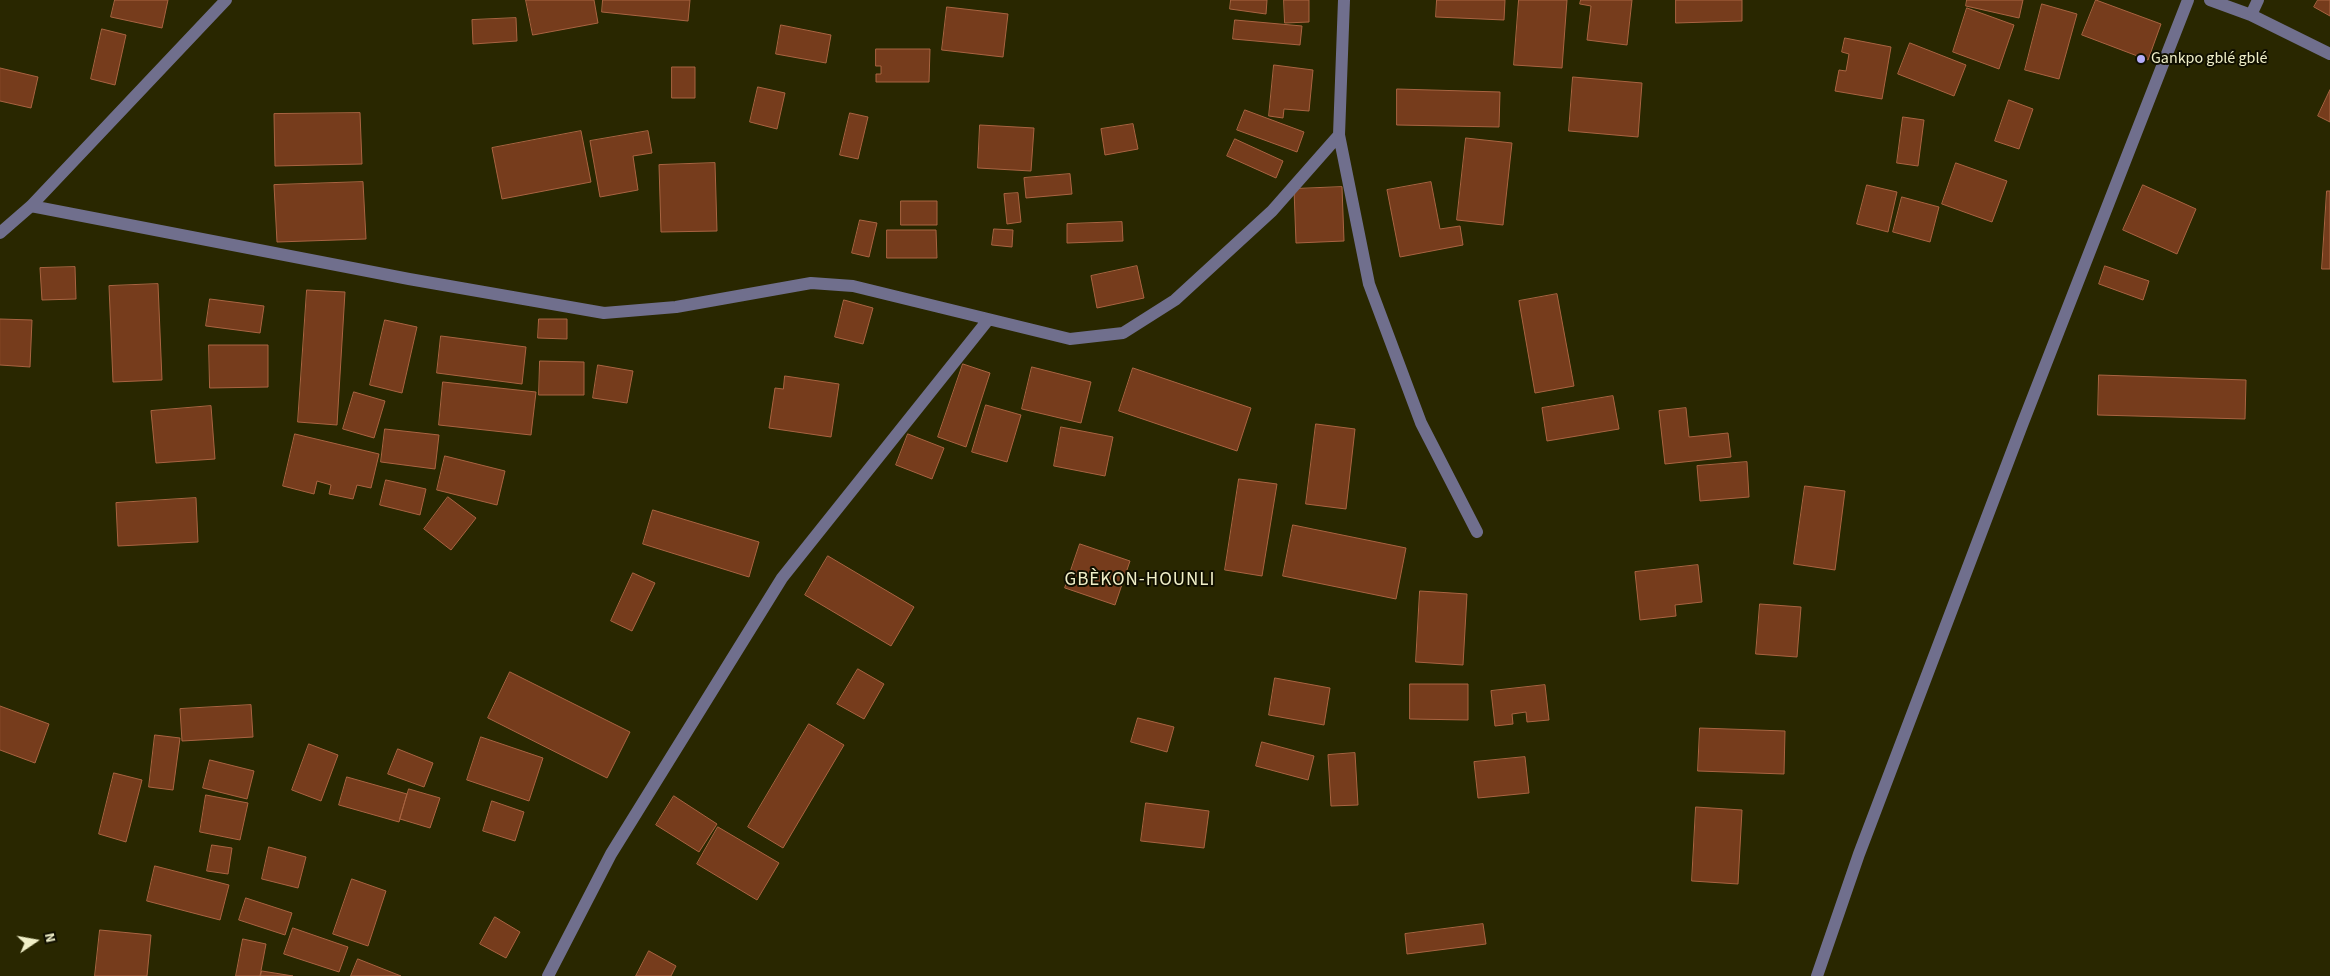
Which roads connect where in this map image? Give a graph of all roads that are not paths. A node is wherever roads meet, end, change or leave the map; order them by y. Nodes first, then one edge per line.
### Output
1 (226, 0) edge
2 (1344, 0) edge
3 (2188, 0) edge
4 (2210, 0) edge
5 (2258, 0) edge
6 (2251, 14) junction
7 (2330, 54) edge
8 (1339, 135) junction
9 (31, 206) junction
10 (0, 233) edge
11 (988, 320) junction
12 (1478, 532) dead end
13 (548, 976) edge
14 (1817, 976) edge

1 - 9 street
2 - 8 street
3 - 14 street
4 - 6 street
5 - 6 street
6 - 7 street
8 - 11 street
8 - 12 street
9 - 10 street
9 - 11 street
11 - 13 street

